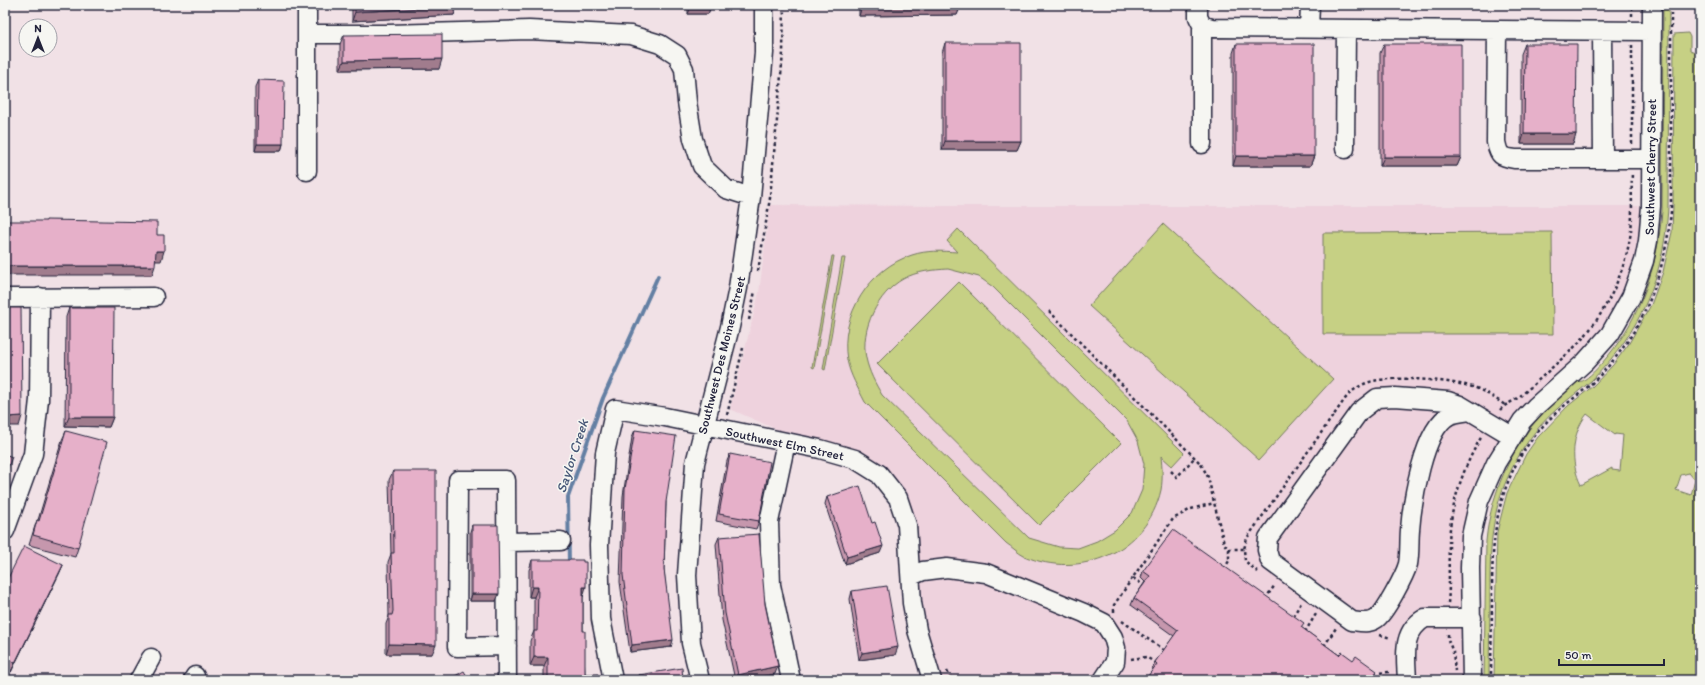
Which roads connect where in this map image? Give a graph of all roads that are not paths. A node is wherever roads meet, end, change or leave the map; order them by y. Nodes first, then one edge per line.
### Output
1 (307, 5) edge
2 (764, 5) edge
3 (1198, 5) edge
4 (1310, 5) edge
5 (1652, 5) edge
6 (1202, 25) junction
7 (1309, 29) junction
8 (1346, 29) junction
9 (1497, 30) junction
10 (1602, 31) junction
11 (1652, 31) junction
12 (307, 34) junction
13 (1202, 144) dead end
14 (1345, 149) dead end
15 (1603, 159) junction
16 (1652, 159) junction
17 (307, 171) dead end
18 (751, 197) junction
19 (40, 297) junction
20 (154, 297) dead end
21 (5, 298) edge
22 (1470, 411) junction
23 (704, 425) junction
24 (1512, 436) junction
25 (786, 442) junction
26 (5, 531) edge
27 (561, 541) dead end
28 (506, 542) junction
29 (911, 576) junction
30 (1472, 618) junction
31 (507, 646) junction
32 (151, 658) dead end
33 (139, 680) edge
34 (507, 680) edge
35 (613, 680) edge
36 (700, 680) edge
37 (790, 680) edge
38 (932, 680) edge
39 (1103, 680) edge
40 (1407, 680) edge
41 (1472, 680) edge

1 - 12 street
2 - 18 street, Southwest Des Moines Street
3 - 6 street
4 - 7 street
5 - 11 street, Southwest Cherry Street
6 - 7 street
6 - 13 street
7 - 8 street
8 - 9 street
8 - 14 street
9 - 10 street
9 - 15 street
10 - 11 street
10 - 15 street
11 - 16 street, Southwest Cherry Street
12 - 17 street
12 - 18 street
15 - 16 street
16 - 24 street, Southwest Cherry Street
18 - 23 street, Southwest Des Moines Street
19 - 20 street
19 - 21 street
19 - 26 street
22 - 22 street
22 - 24 street
23 - 25 street, Southwest Elm Street
23 - 35 street, Southwest Elm Street
23 - 36 street, Southwest Des Moines Street
24 - 30 street, Southwest Cherry Street
25 - 29 street, Southwest Elm Street
25 - 37 street
27 - 28 street
28 - 31 street
28 - 31 street
29 - 38 street, Southwest Elm Street
29 - 39 street
30 - 40 street
30 - 41 street, Southwest Cherry Street
31 - 34 street
32 - 33 street

